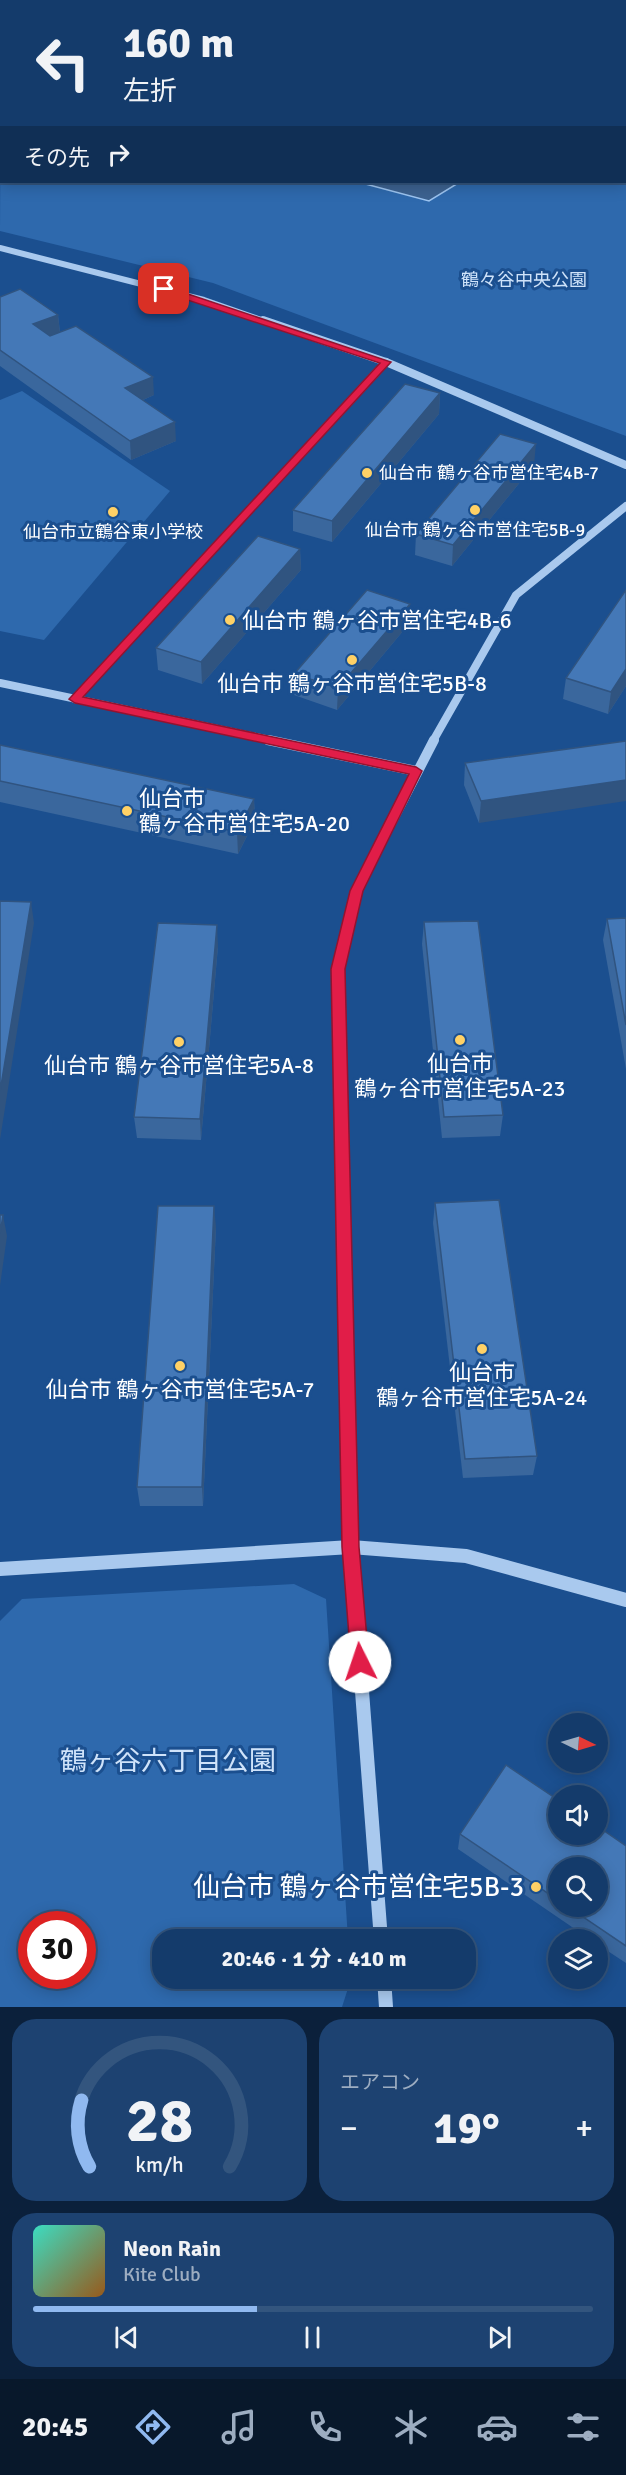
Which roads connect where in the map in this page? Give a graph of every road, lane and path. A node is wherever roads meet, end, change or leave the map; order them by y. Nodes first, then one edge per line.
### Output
1 (0, 248) edge
2 (386, 362) junction
3 (626, 465) edge
4 (626, 506) edge
5 (0, 683) edge
6 (75, 699) junction
7 (416, 771) junction
8 (351, 1547) junction
9 (0, 1569) edge
10 (626, 1600) edge
11 (380, 1929) edge
12 (385, 1989) edge
13 (386, 2007) edge

1 - 2 street
2 - 3 street
2 - 6 street
4 - 7 street
5 - 6 street
6 - 7 street
7 - 8 street
8 - 9 street
8 - 10 street
8 - 11 street
12 - 13 street

